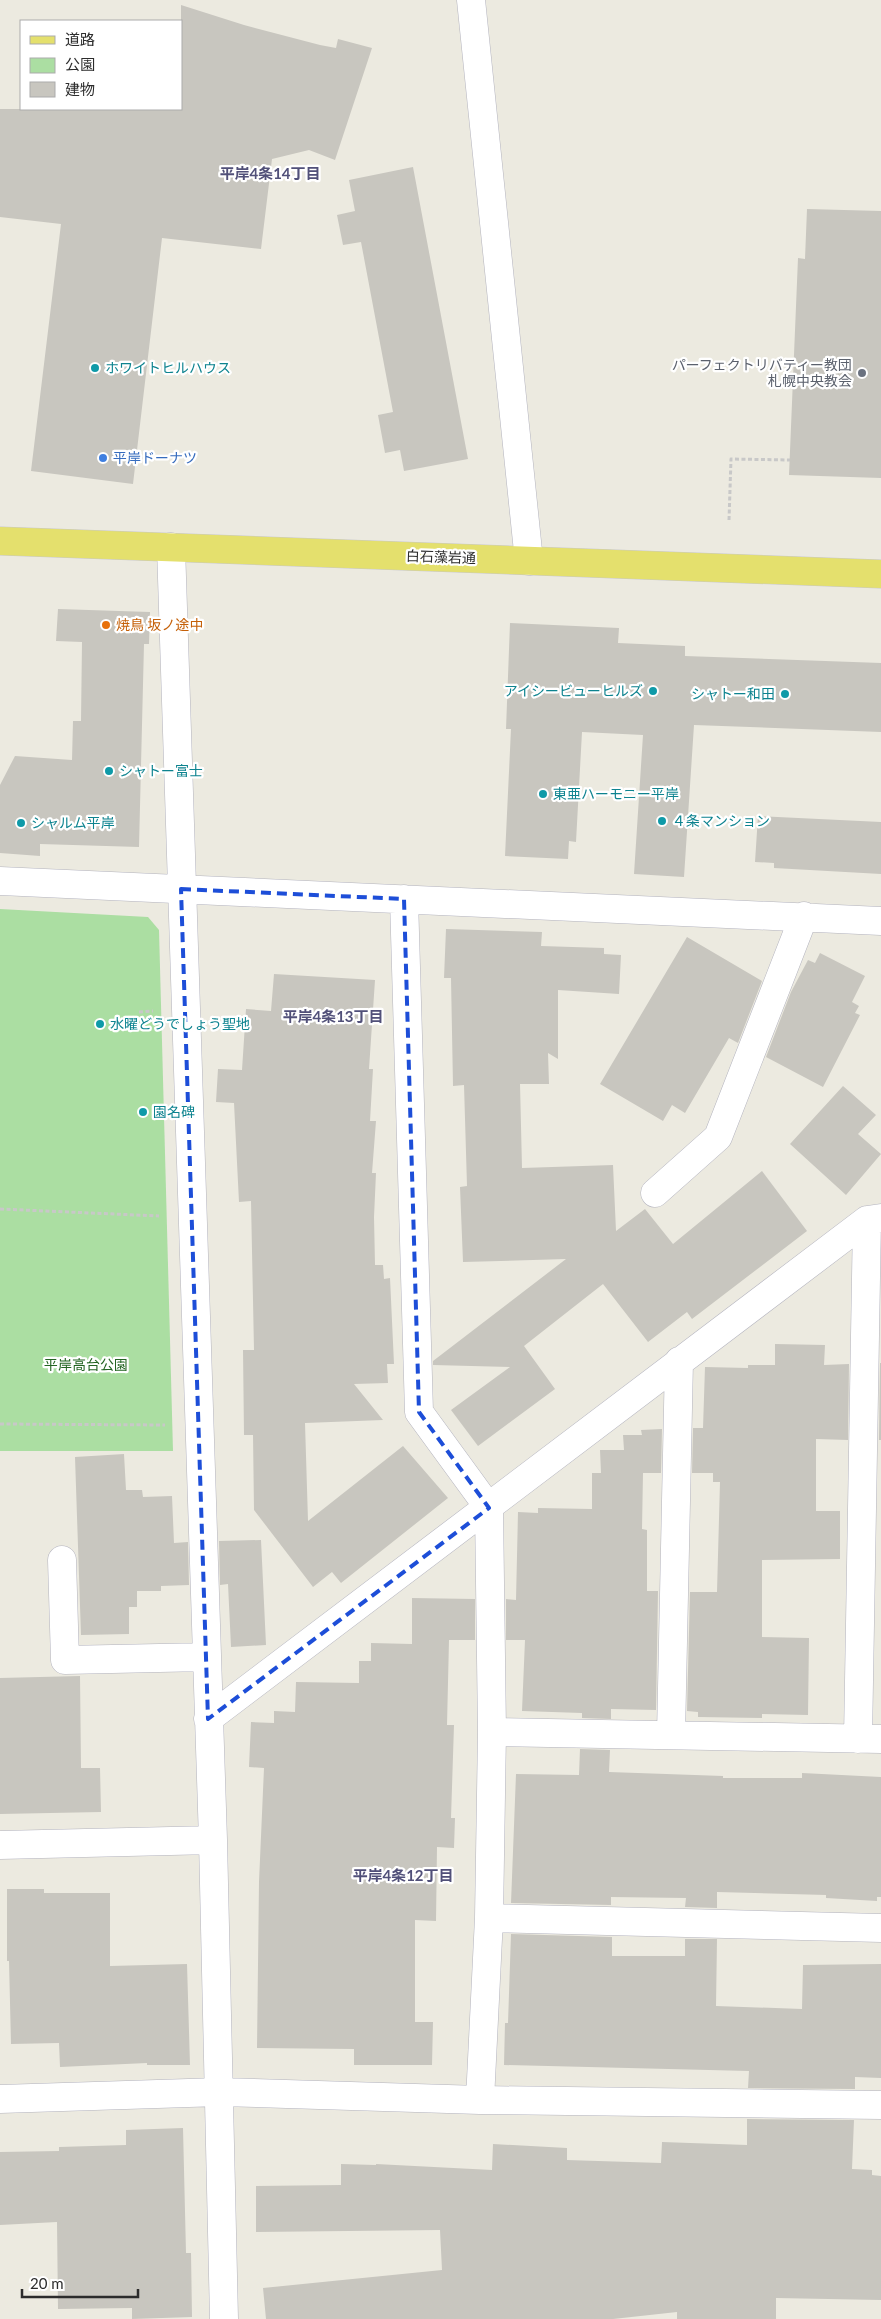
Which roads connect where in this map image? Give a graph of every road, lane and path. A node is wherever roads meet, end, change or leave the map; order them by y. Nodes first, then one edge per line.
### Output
1 (470, 0) edge
2 (790, 460) dead end
3 (729, 520) dead end
4 (0, 541) edge
5 (171, 547) junction
6 (529, 561) junction
7 (881, 574) edge
8 (0, 881) edge
9 (181, 889) junction
10 (404, 899) junction
11 (804, 916) junction
12 (881, 920) edge
13 (655, 1193) dead end
14 (0, 1209) edge
15 (162, 1216) dead end
16 (874, 1219) edge
17 (679, 1361) junction
18 (0, 1424) edge
19 (166, 1425) dead end
20 (489, 1508) junction
21 (62, 1560) dead end
22 (206, 1657) junction
23 (208, 1719) junction
24 (492, 1732) junction
25 (671, 1735) junction
26 (870, 1739) edge
27 (213, 1840) junction
28 (0, 1845) edge
29 (489, 1918) junction
30 (881, 1928) edge
31 (220, 2092) junction
32 (0, 2099) edge
33 (480, 2100) junction
34 (881, 2104) edge
35 (224, 2319) edge

1 - 6 street
2 - 3 path
4 - 5 main road, 白石藻岩通
5 - 6 main road, 白石藻岩通
5 - 9 street
6 - 7 main road, 白石藻岩通
8 - 9 street
9 - 10 street
9 - 22 street
10 - 11 street
10 - 20 street
11 - 12 street
11 - 13 street
14 - 15 path
16 - 17 street
16 - 26 street
17 - 20 street
17 - 25 street
18 - 19 path
20 - 23 street
20 - 24 street
21 - 22 street
22 - 23 street
23 - 27 street
24 - 25 street
24 - 29 street
25 - 26 street
27 - 28 street
27 - 31 street
29 - 30 street
29 - 33 street
31 - 32 street
31 - 33 street
31 - 35 street
33 - 34 street

